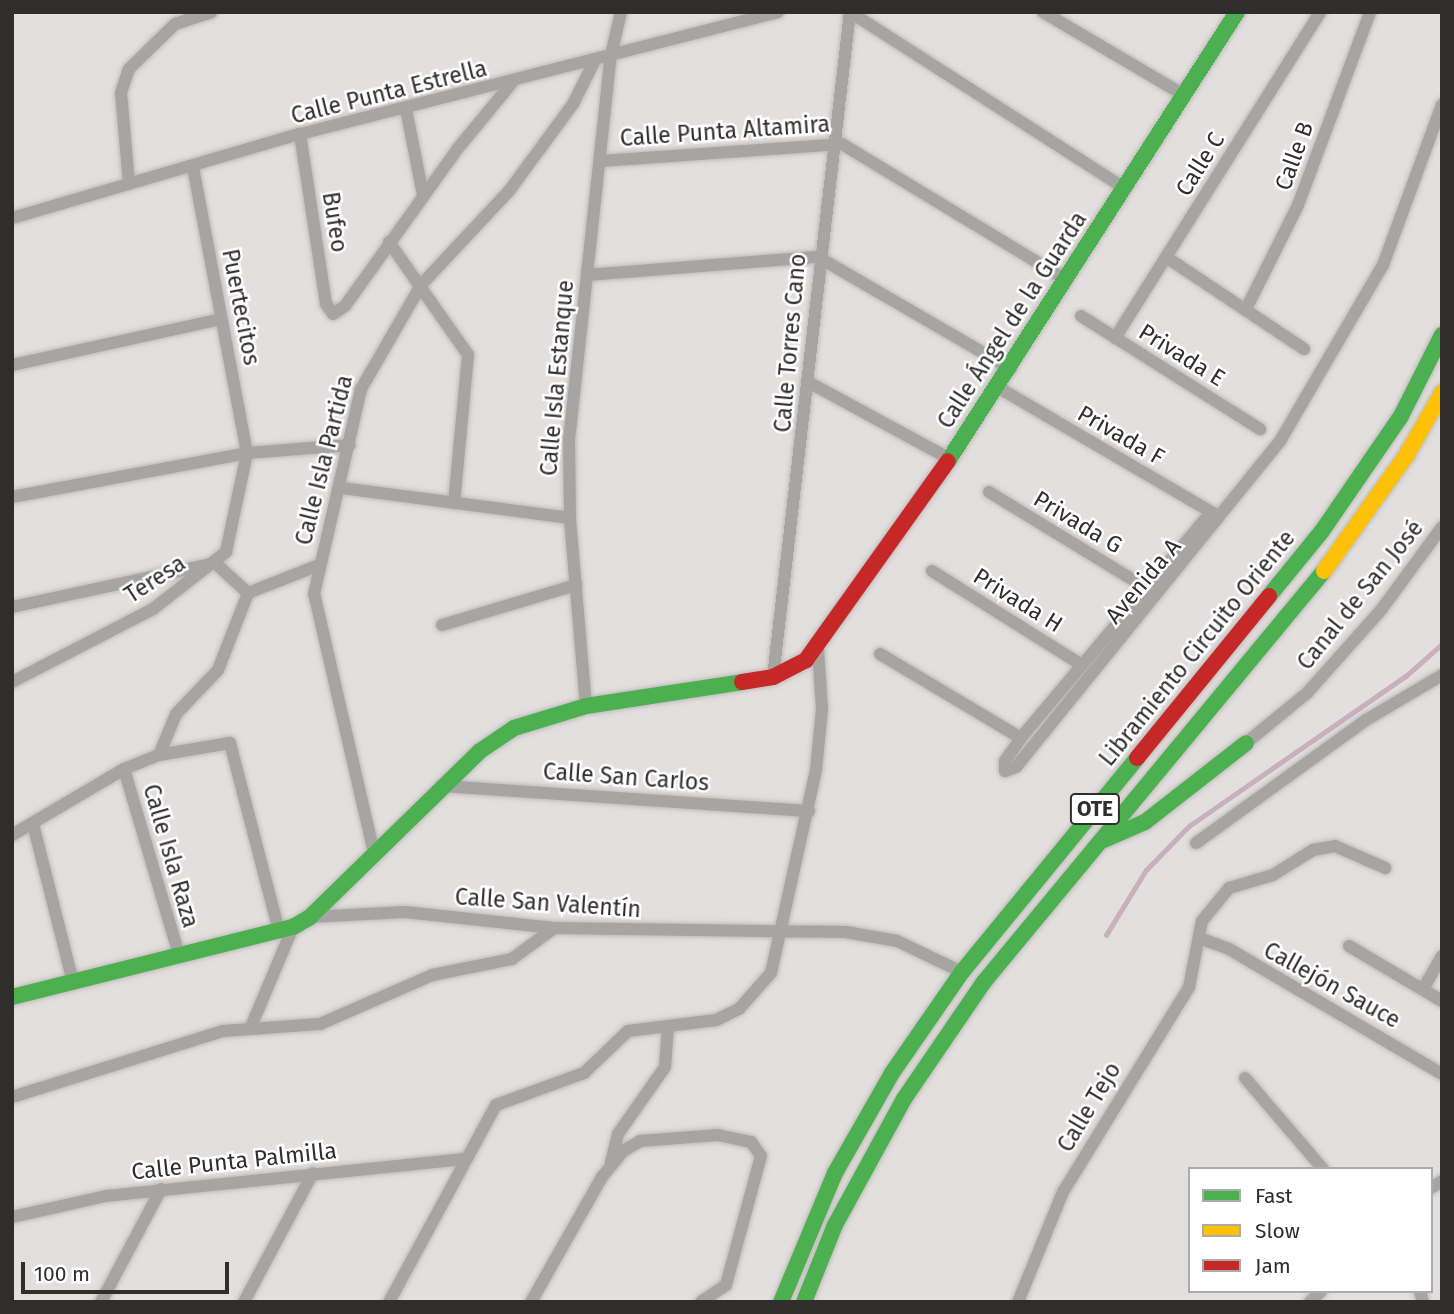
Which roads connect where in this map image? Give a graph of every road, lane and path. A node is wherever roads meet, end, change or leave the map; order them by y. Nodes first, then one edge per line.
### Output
1 (211, 12) edge
2 (621, 12) edge
3 (778, 12) edge
4 (850, 12) edge
5 (1043, 12) edge
6 (1237, 12) edge
7 (1320, 12) edge
8 (1366, 14) edge
9 (611, 55) junction
10 (594, 62) junction
11 (511, 84) junction
12 (1184, 96) junction
13 (1442, 105) edge
14 (406, 109) junction
15 (300, 134) junction
16 (832, 143) junction
17 (600, 161) junction
18 (193, 168) junction
19 (129, 184) junction
20 (1123, 187) junction
21 (423, 195) junction
22 (12, 218) edge
23 (389, 242) junction
24 (818, 257) junction
25 (1166, 257) junction
26 (587, 275) junction
27 (1067, 280) junction
28 (421, 285) junction
29 (1246, 309) junction
30 (1081, 316) dead end
31 (221, 319) junction
32 (1442, 335) edge
33 (1115, 338) junction
34 (1304, 349) dead end
35 (12, 365) edge
36 (1011, 369) junction
37 (810, 383) junction
38 (999, 388) junction
39 (1442, 393) edge
40 (1260, 429) dead end
41 (350, 445) junction
42 (247, 453) junction
43 (950, 459) junction
44 (342, 488) junction
45 (989, 492) dead end
46 (12, 497) edge
47 (454, 502) junction
48 (1217, 515) junction
49 (570, 518) junction
50 (1442, 527) edge
51 (215, 564) junction
52 (319, 565) junction
53 (932, 571) dead end
54 (576, 584) junction
55 (1146, 588) junction
56 (248, 593) junction
57 (12, 607) edge
58 (442, 625) dead end
59 (818, 648) junction
60 (880, 654) dead end
61 (1082, 664) junction
62 (1442, 675) edge
63 (773, 677) junction
64 (12, 682) edge
65 (586, 706) junction
66 (1021, 738) junction
67 (1246, 743) joint
68 (159, 755) junction
69 (124, 769) junction
70 (440, 786) junction
71 (808, 811) junction
72 (33, 824) junction
73 (12, 835) edge
74 (1103, 840) junction
75 (1196, 843) dead end
76 (374, 853) junction
77 (1385, 868) dead end
78 (310, 917) junction
79 (554, 928) junction
80 (286, 929) junction
81 (783, 935) junction
82 (1199, 938) junction
83 (1349, 946) dead end
84 (179, 955) junction
85 (1442, 956) edge
86 (962, 971) junction
87 (72, 982) junction
88 (1423, 989) junction
89 (12, 997) edge
90 (1442, 1001) edge
91 (668, 1026) junction
92 (250, 1029) junction
93 (1442, 1074) edge
94 (1245, 1078) dead end
95 (12, 1097) edge
96 (463, 1160) junction
97 (611, 1163) junction
98 (1321, 1167) edge
99 (313, 1173) junction
100 (161, 1189) junction
101 (12, 1217) edge
102 (101, 1302) edge
103 (244, 1302) edge
104 (389, 1302) edge
105 (531, 1302) edge
106 (701, 1302) edge
107 (780, 1302) edge
108 (804, 1302) edge
109 (1018, 1302) edge

1 - 19 street
2 - 9 street, Calle Isla Estanque
3 - 9 street, Calle Punta Estrella
4 - 16 street, Calle Torres Cano
4 - 20 street
5 - 12 street
6 - 12 main road, Calle Ángel de la Guarda
7 - 25 street, Calle C
8 - 29 street, Calle B
9 - 10 street, Calle Punta Estrella
9 - 17 street, Calle Isla Estanque
10 - 11 street, Calle Punta Estrella
10 - 28 street, Calle Isla Partida
11 - 14 street, Calle Punta Estrella
11 - 21 street
12 - 20 main road, Calle Ángel de la Guarda
13 - 48 street, Avenida A
14 - 15 street, Calle Punta Estrella
14 - 21 street
15 - 18 street, Calle Punta Estrella
15 - 23 street, Bufeo
16 - 17 street, Calle Punta Altamira
16 - 24 street, Calle Torres Cano
16 - 27 street, Calle Punta Altamira
17 - 26 street, Calle Isla Estanque
18 - 19 street, Calle Punta Estrella
18 - 31 street, Puertecitos
19 - 22 street, Calle Punta Estrella
20 - 27 main road, Calle Ángel de la Guarda
21 - 23 street
23 - 28 street
24 - 26 street
24 - 36 street
24 - 37 street, Calle Torres Cano
25 - 29 street
25 - 33 street, Calle C
26 - 49 street, Calle Isla Estanque
27 - 36 main road, Calle Ángel de la Guarda
28 - 41 street, Calle Isla Partida
28 - 47 street
29 - 34 street
30 - 33 street, Privada E
31 - 35 street
31 - 42 street, Puertecitos
32 - 86 main road, Libramiento Circuito Oriente / OTE
33 - 40 street, Privada E
36 - 38 main road, Calle Ángel de la Guarda
37 - 43 street
37 - 63 street, Calle Torres Cano
38 - 43 main road, Calle Ángel de la Guarda
38 - 48 street, Privada F
39 - 74 main road, OTE
41 - 42 street
41 - 44 street, Calle Isla Partida
42 - 46 street
42 - 51 street, Teresa
43 - 59 main road, Calle Ángel de la Guarda
44 - 47 street
44 - 52 street, Calle Isla Partida
45 - 55 street, Privada G
47 - 49 street
48 - 55 street, Avenida A
48 - 66 street, Avenida A
49 - 54 street, Calle Isla Estanque
50 - 67 street, Canal de San José
51 - 56 street
51 - 57 street
51 - 64 street, Teresa
52 - 56 street
52 - 76 street, Calle Isla Partida
53 - 61 street, Privada H
54 - 58 street
54 - 65 street, Calle Isla Estanque
55 - 61 street, Avenida A
56 - 68 street
59 - 63 main road
59 - 71 street
60 - 66 street
61 - 66 street, Avenida A
62 - 75 street
63 - 65 main road
65 - 70 main road
67 - 74 main road
68 - 69 street
68 - 80 street
69 - 72 street
69 - 84 street, Calle Isla Raza
70 - 71 street, Calle San Carlos
70 - 76 main road
71 - 81 street
72 - 73 street
72 - 87 street
74 - 108 main road, OTE
76 - 78 main road
77 - 82 street, Calle Tejo
78 - 79 street, Calle San Valentín
78 - 80 main road
79 - 81 street, Calle San Valentín
79 - 92 street
80 - 84 main road
80 - 92 street
81 - 86 street, Calle San Valentín
81 - 91 street
82 - 93 street, Callejón Sauce
82 - 109 street, Calle Tejo
83 - 88 street
84 - 87 main road
85 - 88 street
86 - 107 main road, Libramiento Circuito Oriente / OTE
87 - 89 main road
88 - 90 street
91 - 96 street
91 - 97 street
92 - 95 street
94 - 98 street
96 - 99 street, Calle Punta Palmilla
96 - 104 street
97 - 105 street
97 - 106 street
99 - 100 street, Calle Punta Palmilla
99 - 103 street
100 - 101 street, Calle Punta Palmilla
100 - 102 street

